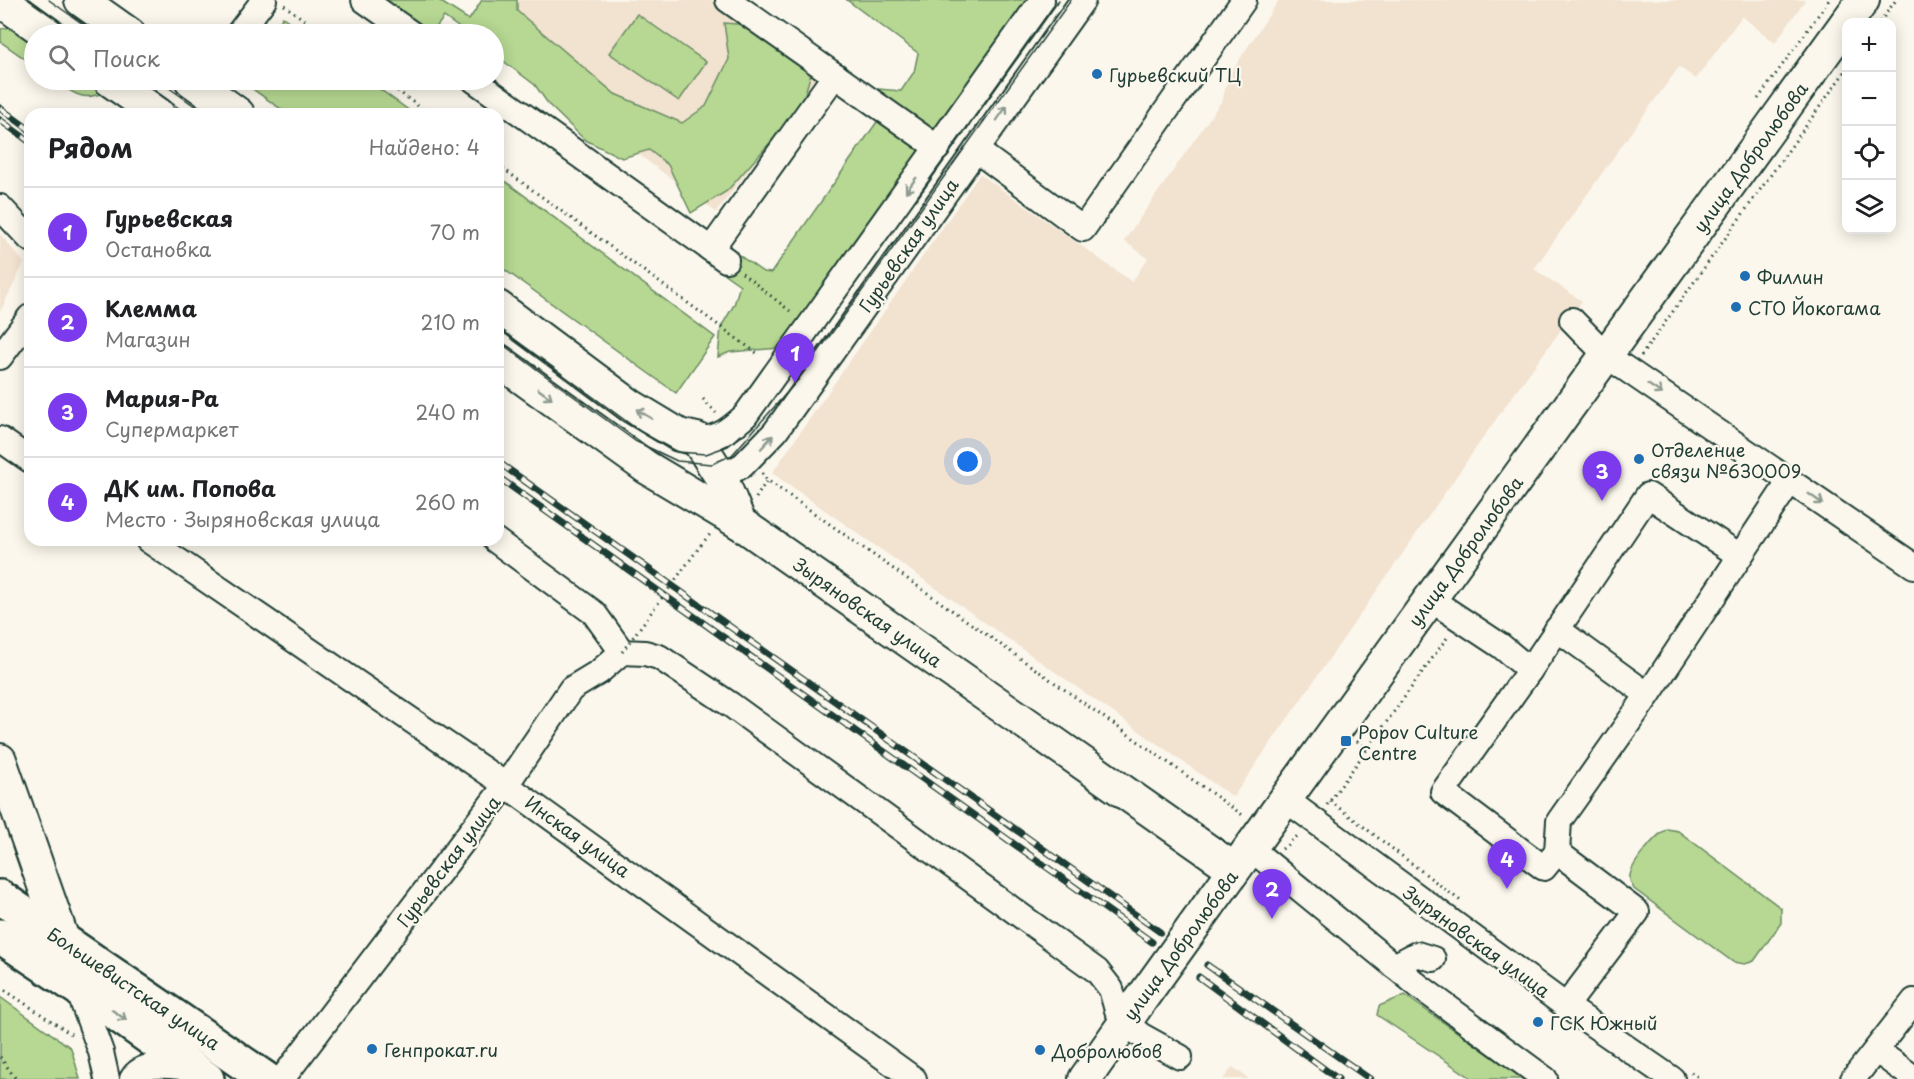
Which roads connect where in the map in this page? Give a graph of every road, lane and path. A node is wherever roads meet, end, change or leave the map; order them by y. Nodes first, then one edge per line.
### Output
1 (0, 0) edge
2 (81, 0) edge
3 (264, 0) edge
4 (277, 0) edge
5 (364, 0) edge
6 (728, 0) edge
7 (1042, 0) edge
8 (1083, 0) edge
9 (1244, 0) edge
10 (1863, 0) edge
11 (1896, 0) edge
12 (1850, 18) edge
13 (1883, 18) edge
14 (34, 24) edge
15 (115, 24) edge
16 (246, 24) edge
17 (309, 24) edge
18 (398, 24) edge
19 (1842, 30) edge
20 (835, 75) junction
21 (124, 90) edge
22 (209, 90) edge
23 (397, 90) edge
24 (488, 90) edge
25 (150, 108) edge
26 (231, 108) edge
27 (421, 108) edge
28 (938, 148) junction
29 (976, 150) junction
30 (504, 169) edge
31 (0, 207) edge
32 (24, 233) edge
33 (719, 254) junction
34 (790, 311) dead end
35 (504, 312) edge
36 (1572, 320) dead end
37 (24, 325) edge
38 (758, 354) dead end
39 (1607, 356) junction
40 (0, 357) edge
41 (504, 364) edge
42 (703, 399) dead end
43 (730, 429) junction
44 (0, 439) edge
45 (697, 439) junction
46 (24, 456) edge
47 (751, 458) junction
48 (646, 467) junction
49 (721, 477) junction
50 (1790, 481) junction
51 (740, 523) junction
52 (700, 545) dead end
53 (157, 546) edge
54 (503, 546) edge
55 (1740, 556) junction
56 (1914, 566) edge
57 (1430, 599) junction
58 (1461, 619) junction
59 (1557, 629) junction
60 (622, 652) junction
61 (1530, 670) junction
62 (1648, 695) junction
63 (0, 760) edge
64 (507, 784) junction
65 (1285, 800) junction
66 (1244, 816) dead end
67 (1315, 822) junction
68 (1557, 852) junction
69 (1250, 860) junction
70 (0, 897) edge
71 (0, 936) edge
72 (63, 939) junction
73 (1433, 959) dead end
74 (1394, 966) junction
75 (0, 987) edge
76 (77, 987) junction
77 (1914, 1001) edge
78 (1566, 1006) junction
79 (1132, 1012) junction
80 (1877, 1051) junction
81 (101, 1052) junction
82 (0, 1057) edge
83 (1180, 1057) dead end
84 (200, 1074) edge
85 (1914, 1078) edge
86 (16, 1079) edge
87 (107, 1079) edge
88 (132, 1079) edge
89 (266, 1079) edge
90 (282, 1079) edge
91 (914, 1079) edge
92 (1085, 1079) edge
93 (1545, 1079) edge
94 (1672, 1079) edge
95 (1853, 1079) edge

1 - 14 main road
2 - 15 main road
3 - 16 street
4 - 17 path
5 - 18 street
6 - 20 street
7 - 28 street, Гурьевская улица
29 -> 8 street, Гурьевская улица
9 - 29 street
10 - 12 main road, улица Добролюбова
11 - 13 path
19 - 39 main road, улица Добролюбова
20 - 28 street
20 - 33 street
21 - 25 main road
22 - 26 main road
23 - 27 path
24 - 33 street
28 -> 43 street, Гурьевская улица
47 -> 29 street, Гурьевская улица
30 - 38 path
31 - 32 street
33 - 34 path
45 -> 35 main road
36 - 39 street
37 - 40 street
39 -> 50 street
39 - 57 main road, улица Добролюбова
41 -> 48 main road, Зыряновская улица
42 - 43 path
43 - 45 street, Гурьевская улица
44 - 46 street
45 - 49 main road
47 - 49 street, Гурьевская улица
47 - 66 path
48 - 49 main road
48 - 51 main road, Зыряновская улица
49 - 51 main road
50 - 55 street
50 -> 56 street
51 - 69 main road, Зыряновская улица
52 - 60 path, bridge
53 - 64 street, Инская улица
54 - 60 street
55 - 59 street
55 - 62 street
57 - 58 street
57 - 65 main road, улица Добролюбова
58 - 61 street
58 - 67 path
59 - 61 street
59 - 62 street
60 - 64 street, Гурьевская улица
60 - 79 street
61 - 68 street
62 - 68 street
63 - 72 main road
64 - 90 street, Гурьевская улица
64 - 91 street, Инская улица
65 - 67 street, Зыряновская улица
65 - 69 main road, улица Добролюбова
67 - 69 path
67 - 78 street, Зыряновская улица
68 - 78 street
69 - 74 street
69 - 79 main road, улица Добролюбова, bridge
70 - 72 highway, Большевистская улица
71 - 76 highway, Большевистская улица
72 - 76 main road
72 - 89 highway, Большевистская улица
73 - 74 street
74 - 93 street
75 - 81 path
76 - 81 street
76 -> 84 highway, Большевистская улица
77 - 80 street
78 - 94 street, Зыряновская улица
79 - 83 street
79 - 92 main road, улица Добролюбова
80 - 85 street
80 - 95 street
81 - 87 street
82 - 86 path
84 - 88 street

